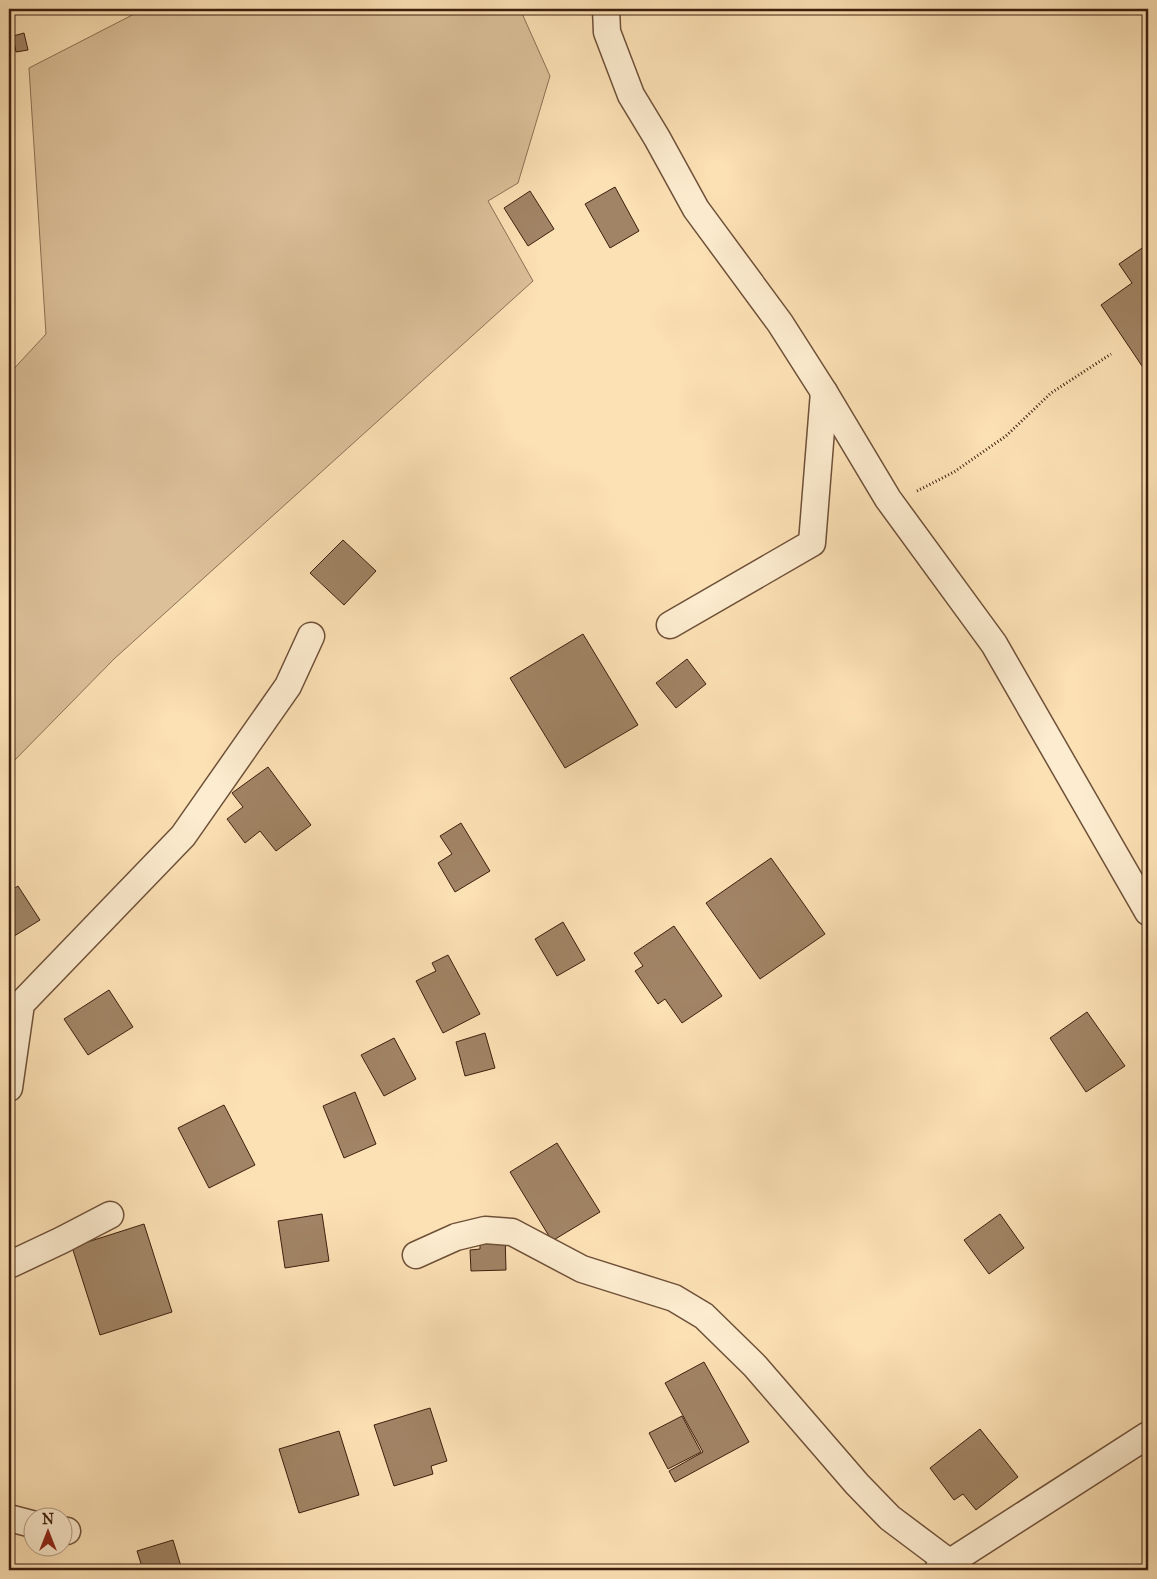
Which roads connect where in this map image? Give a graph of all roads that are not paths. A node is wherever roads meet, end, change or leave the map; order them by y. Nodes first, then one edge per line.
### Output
1 (606, 9) edge
2 (824, 392) junction
3 (670, 625) dead end
4 (312, 636) dead end
5 (1148, 912) edge
6 (9, 1088) edge
7 (110, 1215) dead end
8 (416, 1255) dead end
9 (9, 1265) edge
10 (1148, 1435) edge
11 (9, 1518) edge
12 (22, 1521) edge
13 (944, 1566) edge

1 - 2 street
2 - 3 street
2 - 5 street
4 - 6 street
7 - 9 street
8 - 13 street
10 - 13 street
11 - 12 street

